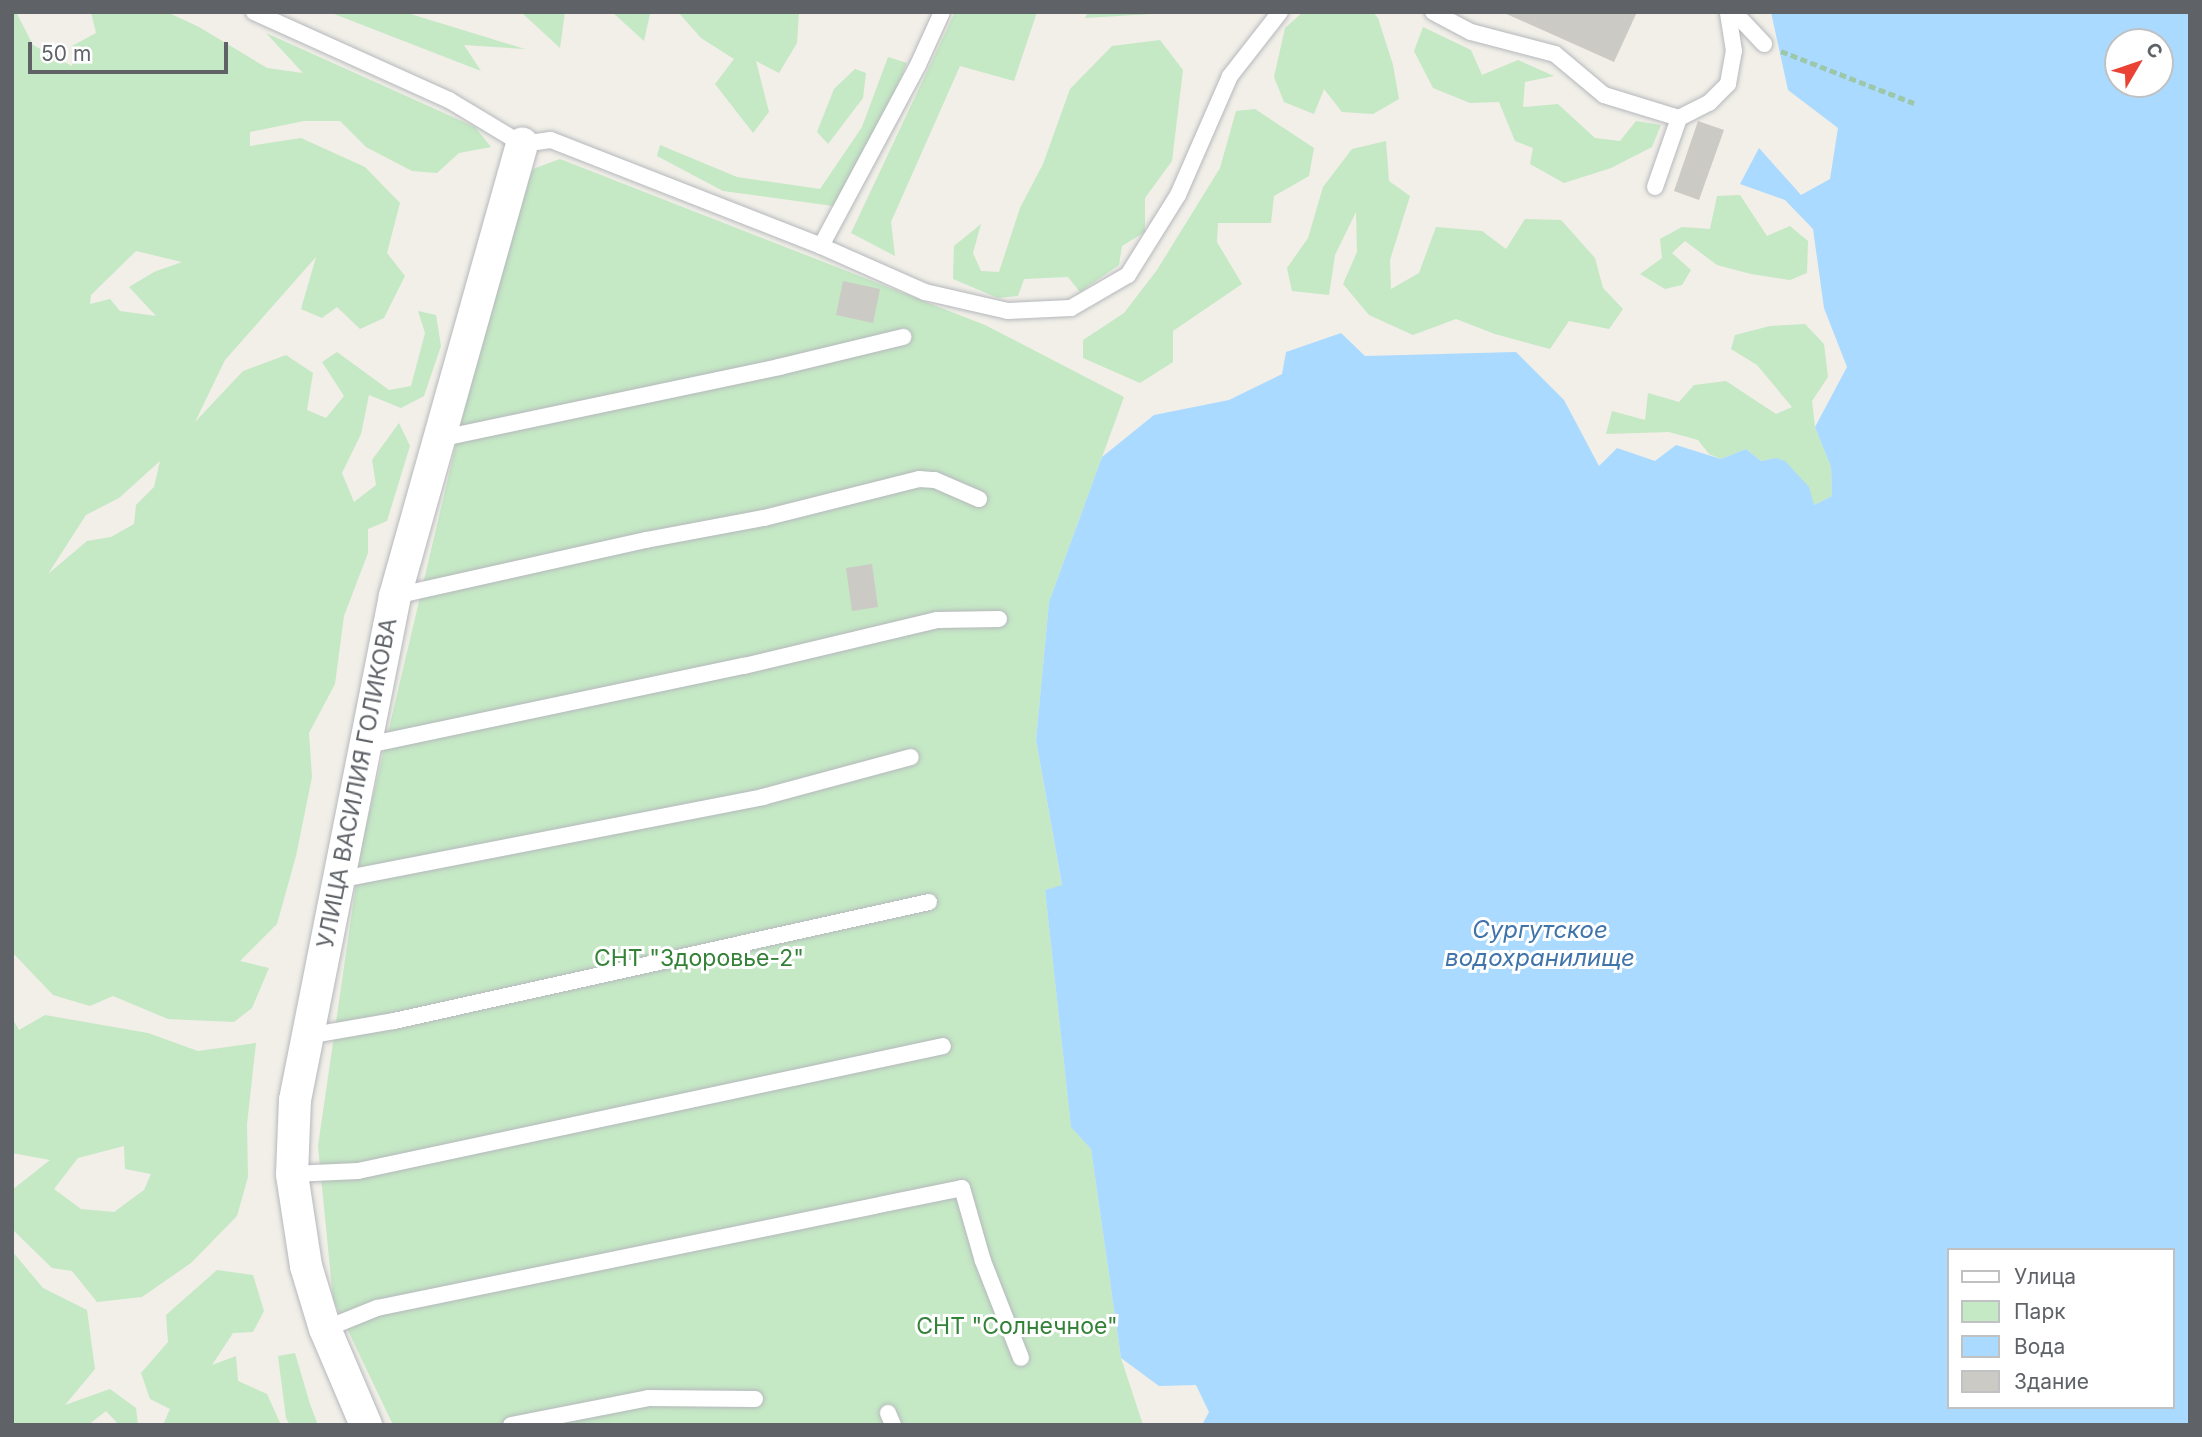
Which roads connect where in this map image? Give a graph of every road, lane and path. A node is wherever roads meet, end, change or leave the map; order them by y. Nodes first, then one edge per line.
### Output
1 (254, 12) edge
2 (942, 12) edge
3 (1280, 12) edge
4 (1433, 12) edge
5 (1728, 12) edge
6 (1734, 12) edge
7 (1763, 44) joint
8 (1914, 103) dead end
9 (1679, 118) junction
10 (522, 144) junction
11 (1655, 187) dead end
12 (821, 246) junction
13 (903, 337) dead end
14 (438, 439) junction
15 (979, 499) dead end
16 (395, 596) junction
17 (999, 619) dead end
18 (363, 746) junction
19 (911, 757) dead end
20 (337, 880) junction
21 (929, 902) dead end
22 (307, 1036) junction
23 (943, 1046) dead end
24 (292, 1174) junction
25 (326, 1329) junction
26 (1021, 1358) dead end
27 (755, 1399) dead end
28 (366, 1425) edge
29 (511, 1425) edge

1 - 10 lane
2 - 12 lane
3 - 12 lane
4 - 9 lane
5 - 9 lane
6 - 7 lane
7 - 8 path
9 - 11 lane
10 - 12 lane
10 - 14 street, УЛИЦА ВАСИЛИЯ ГОЛИКОВА
13 - 14 lane
14 - 16 street, УЛИЦА ВАСИЛИЯ ГОЛИКОВА
15 - 16 lane
16 - 18 street, УЛИЦА ВАСИЛИЯ ГОЛИКОВА
17 - 18 lane
18 - 20 street, УЛИЦА ВАСИЛИЯ ГОЛИКОВА
19 - 20 lane
20 - 22 street, УЛИЦА ВАСИЛИЯ ГОЛИКОВА
21 - 22 lane
22 - 24 street, УЛИЦА ВАСИЛИЯ ГОЛИКОВА
23 - 24 lane
24 - 25 street, УЛИЦА ВАСИЛИЯ ГОЛИКОВА
25 - 26 lane
25 - 28 street, УЛИЦА ВАСИЛИЯ ГОЛИКОВА
27 - 29 lane

